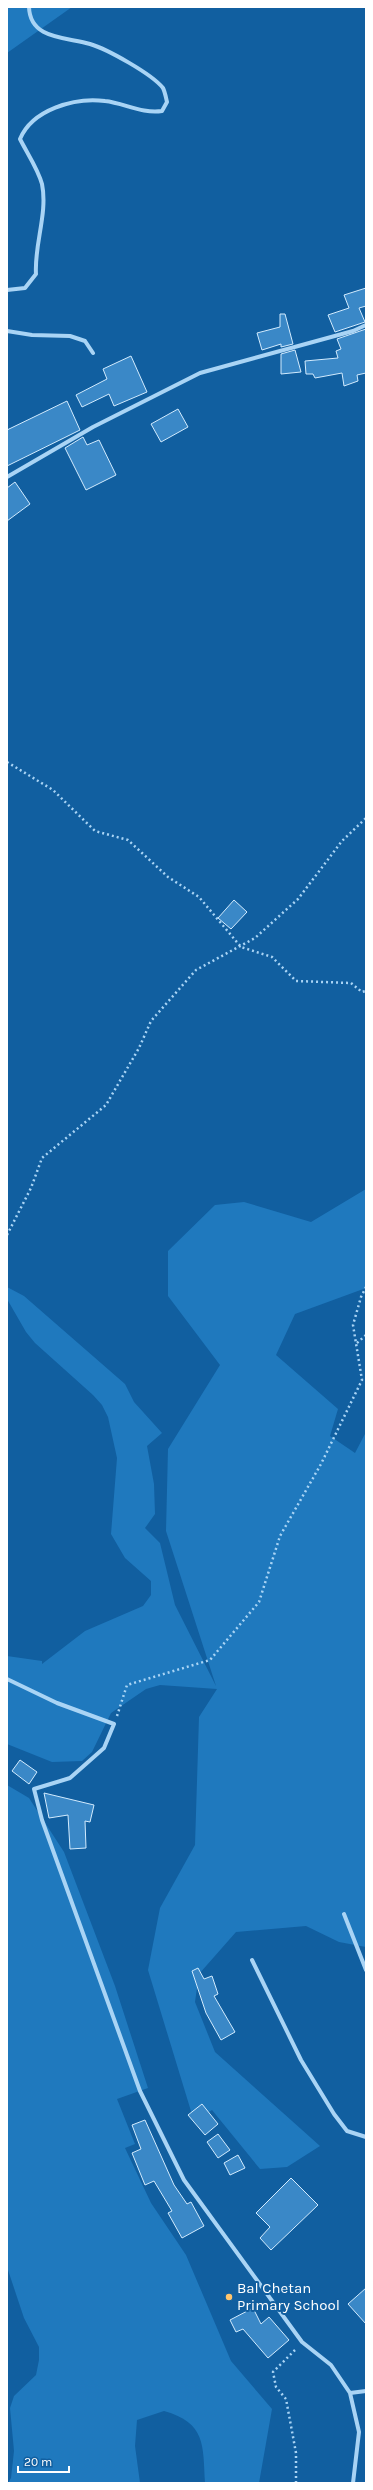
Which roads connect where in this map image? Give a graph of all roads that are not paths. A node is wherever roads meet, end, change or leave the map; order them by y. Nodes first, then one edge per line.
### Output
1 (29, 7) edge
2 (7, 290) edge
3 (366, 325) edge
4 (7, 331) edge
5 (93, 353) dead end
6 (7, 477) edge
7 (8, 1680) edge
8 (344, 1914) dead end
9 (252, 1960) dead end
10 (366, 1970) edge
11 (366, 2137) edge
12 (366, 2391) edge
13 (350, 2393) junction
14 (354, 2483) edge

1 - 2 street
3 - 6 street
4 - 5 street
7 - 13 street
8 - 10 street
9 - 11 street
12 - 13 street
13 - 14 street

